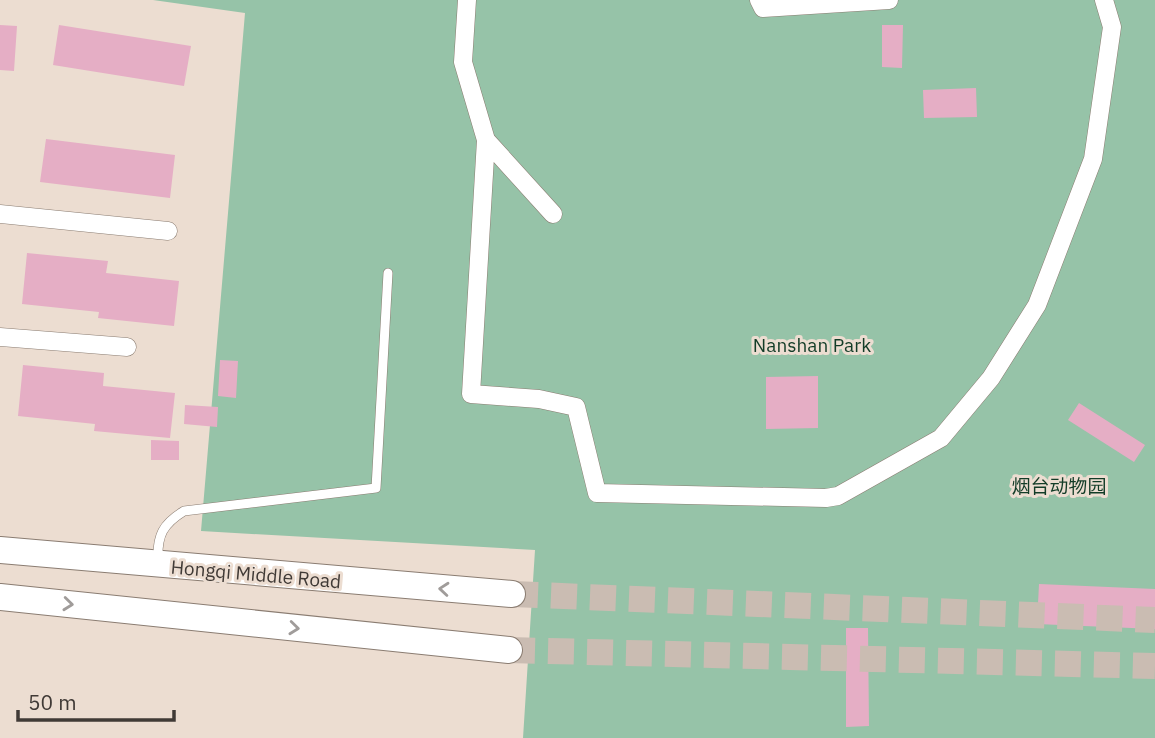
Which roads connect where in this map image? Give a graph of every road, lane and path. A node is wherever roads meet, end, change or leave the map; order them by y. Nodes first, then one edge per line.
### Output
1 (467, 0) edge
2 (760, 0) edge
3 (890, 0) edge
4 (1104, 0) edge
5 (486, 140) junction
6 (0, 214) edge
7 (553, 214) dead end
8 (168, 231) dead end
9 (388, 273) dead end
10 (0, 337) edge
11 (127, 347) dead end
12 (0, 550) edge
13 (158, 566) junction
14 (512, 594) tunnel mouth
15 (0, 597) edge
16 (509, 650) tunnel mouth

1 - 5 street
2 - 3 street
4 - 5 street
5 - 7 street
6 - 8 street
9 - 13 lane
10 - 11 street
12 - 13 main road, Hongqi Middle Road
14 -> 13 main road, Hongqi Middle Road
15 -> 16 main road

